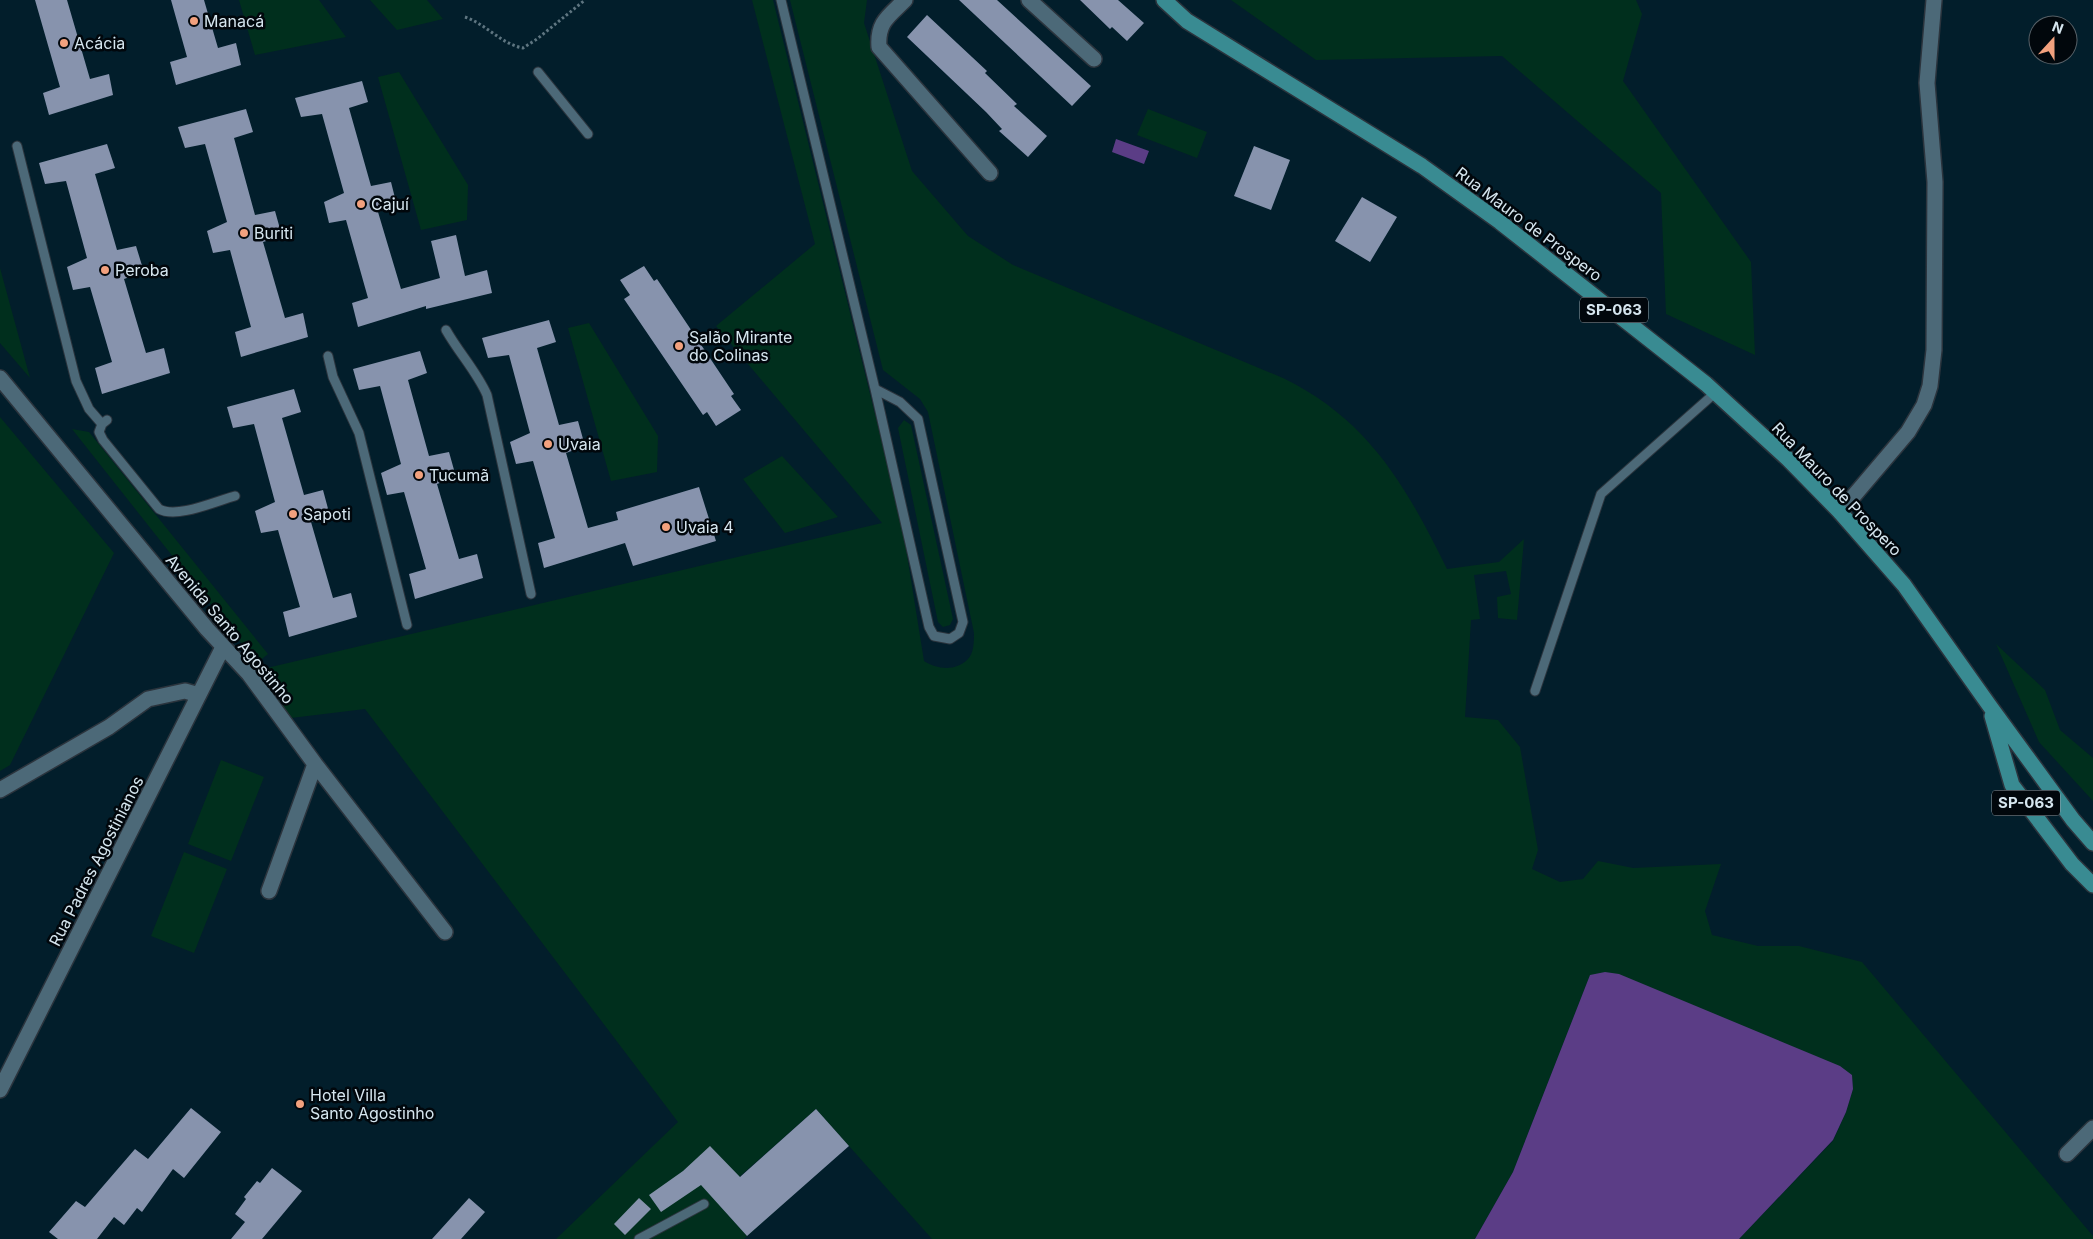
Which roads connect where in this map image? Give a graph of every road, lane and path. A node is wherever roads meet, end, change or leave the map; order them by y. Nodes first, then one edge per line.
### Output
1 (585, 0) edge
2 (781, 0) edge
3 (905, 0) edge
4 (1029, 0) edge
5 (1164, 0) edge
6 (1934, 0) edge
7 (465, 16) dead end
8 (1094, 59) dead end
9 (538, 72) dead end
10 (588, 134) dead end
11 (17, 146) dead end
12 (990, 173) dead end
13 (446, 330) dead end
14 (328, 356) dead end
15 (0, 378) edge
16 (875, 389) junction
17 (1715, 393) junction
18 (235, 496) dead end
19 (1840, 512) junction
20 (531, 594) dead end
21 (407, 624) dead end
22 (224, 647) junction
23 (1535, 691) dead end
24 (199, 695) junction
25 (1989, 705) junction
26 (315, 764) junction
27 (0, 790) edge
28 (2093, 843) edge
29 (2093, 885) edge
30 (270, 891) dead end
31 (445, 932) dead end
32 (0, 1090) edge
33 (2093, 1128) edge
34 (2067, 1154) dead end
35 (704, 1204) dead end
36 (639, 1239) edge

1 - 7 path
2 - 16 lane
3 - 12 street
4 - 8 street
5 - 17 main road, Rua Mauro de Prospero / SP-063
6 - 19 street
9 - 10 lane
11 - 18 lane
13 - 20 lane
14 - 21 lane
15 - 22 street, Avenida Santo Agostinho
16 - 16 lane
17 - 19 main road, Rua Mauro de Prospero / SP-063
17 - 23 lane
19 - 25 main road, Rua Mauro de Prospero / SP-063
22 - 24 street, Rua Padres Agostinianos
22 - 26 street, Avenida Santo Agostinho
24 - 27 street
24 - 32 street, Rua Padres Agostinianos
25 - 28 main road, Rua Mauro de Prospero / SP-063
25 - 29 main road, Rua Mauro de Prospero / SP-063
26 - 30 street
26 - 31 street, Avenida Santo Agostinho
33 - 34 street
35 - 36 lane

